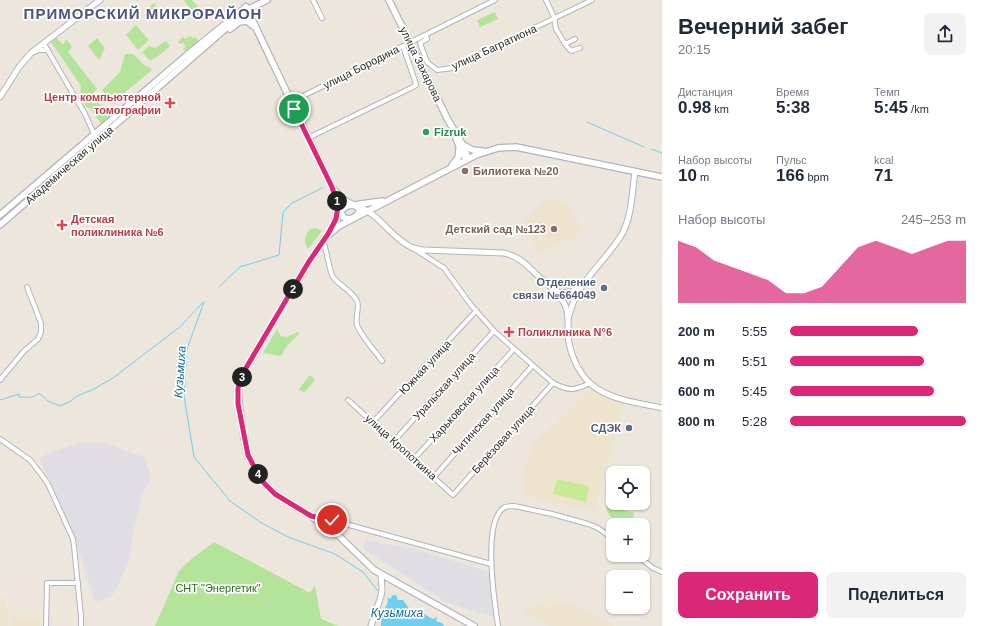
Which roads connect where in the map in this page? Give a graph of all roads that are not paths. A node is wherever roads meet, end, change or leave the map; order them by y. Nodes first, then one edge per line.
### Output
1 (100, 0) edge
2 (258, 0) edge
3 (267, 0) edge
4 (314, 0) edge
5 (389, 0) edge
6 (495, 0) edge
7 (546, 0) edge
8 (592, 0) edge
9 (247, 8) junction
10 (322, 18) dead end
11 (554, 18) junction
12 (256, 28) junction
13 (425, 34) junction
14 (213, 39) junction
15 (575, 39) dead end
16 (410, 42) junction
17 (44, 44) junction
18 (565, 44) junction
19 (403, 46) junction
20 (580, 48) dead end
21 (48, 50) junction
22 (31, 53) junction
23 (0, 97) edge
24 (291, 102) junction
25 (95, 134) junction
26 (308, 138) junction
27 (97, 142) junction
28 (460, 145) junction
29 (490, 150) junction
30 (466, 160) junction
31 (447, 169) junction
32 (635, 172) junction
33 (662, 177) edge
34 (332, 187) junction
35 (401, 194) junction
36 (337, 200) junction
37 (15, 203) junction
38 (354, 206) junction
39 (18, 209) junction
40 (343, 211) junction
41 (368, 211) junction
42 (1, 212) edge
43 (353, 218) junction
44 (7, 219) junction
45 (336, 219) junction
46 (0, 225) edge
47 (328, 234) junction
48 (323, 241) junction
49 (412, 248) junction
50 (582, 285) junction
51 (27, 287) dead end
52 (554, 291) junction
53 (476, 311) junction
54 (568, 320) junction
55 (494, 330) junction
56 (514, 349) junction
57 (382, 361) dead end
58 (533, 365) junction
59 (0, 380) edge
60 (553, 383) junction
61 (590, 383) junction
62 (348, 400) dead end
63 (662, 408) edge
64 (373, 422) junction
65 (0, 439) edge
66 (394, 441) junction
67 (414, 459) junction
68 (434, 477) junction
69 (453, 495) joint
70 (311, 516) junction
71 (606, 534) edge
72 (645, 562) edge
73 (491, 564) junction
74 (662, 572) edge
75 (381, 574) junction
76 (78, 583) junction
77 (46, 626) edge
78 (81, 626) edge
79 (371, 626) edge
80 (474, 626) edge
81 (498, 626) edge

1 - 17 street
2 - 9 main road
3 - 9 main road
4 - 10 street
5 - 16 main road, улица Захарова
6 - 13 street, улица Бородина
7 - 11 street
8 - 11 street, улица Багратиона
9 - 12 main road
9 - 14 main road, Академическая улица
9 - 25 main road
11 - 13 street, улица Багратиона
11 - 18 street
12 - 14 main road
12 - 24 main road
13 - 16 street, улица Бородина
14 - 27 main road, Академическая улица
15 - 18 street
16 - 19 street, улица Бородина
16 - 28 main road, улица Захарова
17 - 21 street
17 - 22 street
18 - 20 street
19 - 24 street, улица Бородина
19 - 26 street
21 - 22 street
21 - 25 street
22 - 23 street
24 - 26 main road
25 - 27 street
25 - 37 main road
26 - 34 main road
27 - 39 main road, Академическая улица
28 - 29 main road
28 - 30 main road, улица Захарова
28 - 31 main road
29 - 30 main road
29 - 32 main road
30 - 31 main road
31 - 35 main road
32 - 33 main road
32 - 50 street
34 - 36 main road
34 - 38 main road
35 - 38 main road
35 - 41 main road
36 - 40 main road
36 - 45 main road
37 - 39 main road
37 - 42 main road
38 - 40 main road
38 - 41 street
38 - 43 main road
39 - 44 main road, Академическая улица
40 - 43 main road
40 - 45 main road
41 - 43 main road
41 - 49 street
42 - 44 street
43 - 47 main road
44 - 46 main road, Академическая улица
45 - 47 main road
47 - 48 main road
48 - 57 street
48 - 70 main road
49 - 52 street
49 - 53 street
50 - 52 street
50 - 54 street
51 - 59 street
52 - 54 street
53 - 55 street
53 - 64 street, Южная улица
54 - 61 street
55 - 56 street
55 - 66 street, Уральская улица
56 - 58 street
56 - 67 street, Харьковская улица
58 - 60 street
58 - 68 street, Читинская улица
60 - 61 street
60 - 69 street, Берёзовая улица
61 - 63 street
62 - 64 street, улица Кропоткина
64 - 66 street, улица Кропоткина
65 - 76 street
66 - 67 street, улица Кропоткина
67 - 68 street, улица Кропоткина
68 - 69 street, улица Кропоткина
70 - 73 street
70 - 75 main road
71 - 73 street
72 - 74 street
73 - 81 street
75 - 79 street
75 - 80 main road
76 - 77 street
76 - 78 street

